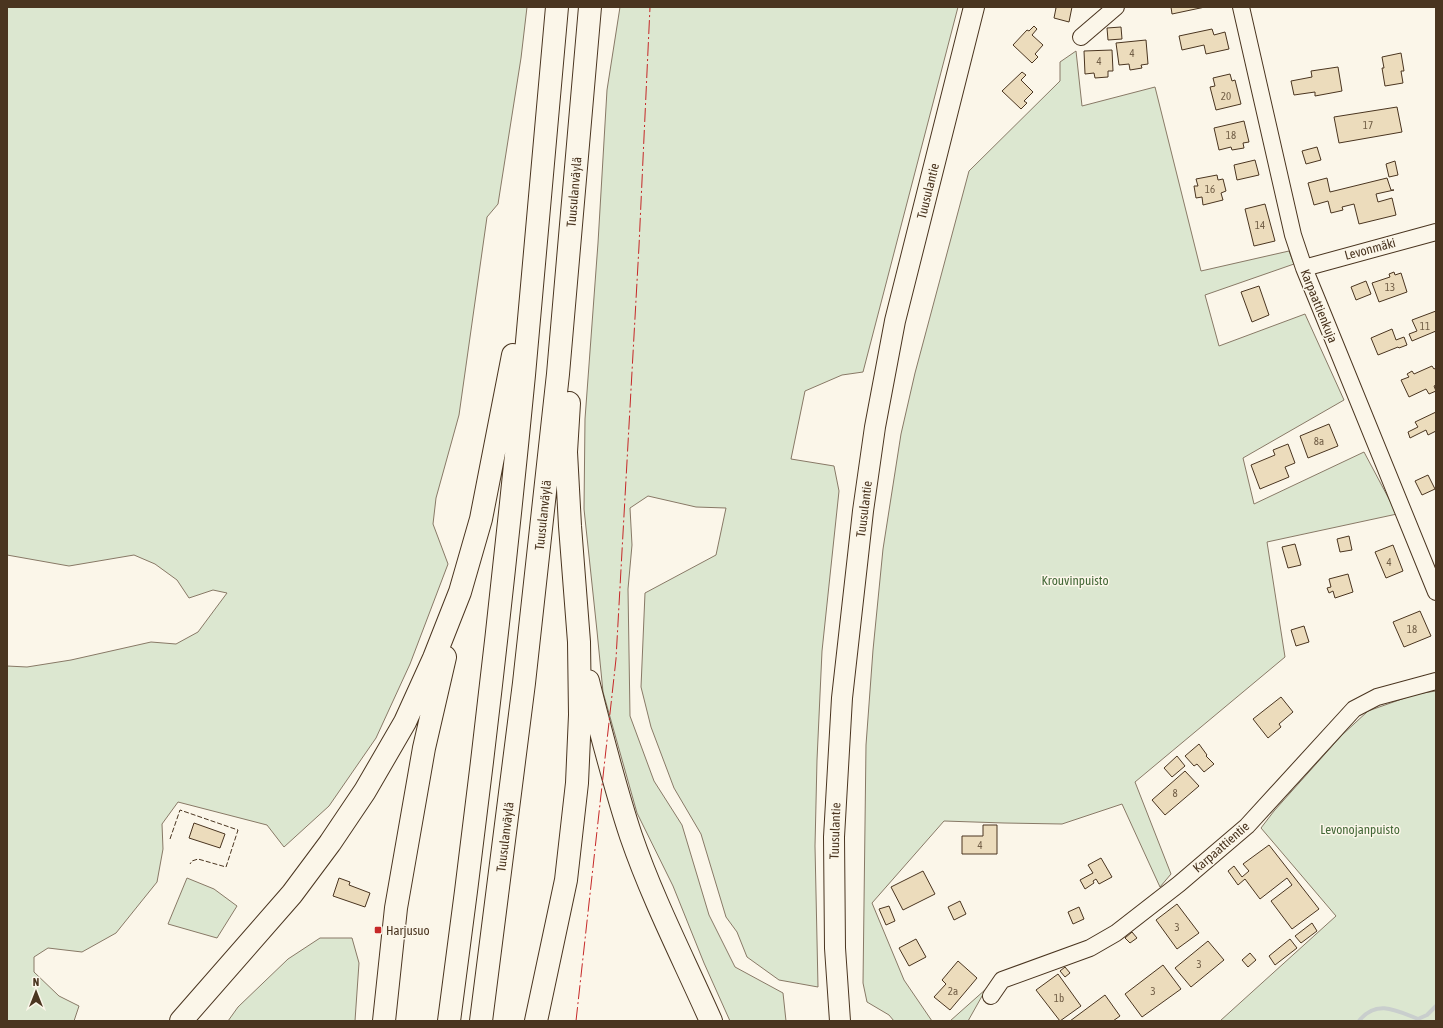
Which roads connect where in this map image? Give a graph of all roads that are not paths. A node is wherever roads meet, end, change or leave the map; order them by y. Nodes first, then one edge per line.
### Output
1 (557, 7) edge
2 (590, 7) edge
3 (974, 7) edge
4 (1116, 7) edge
5 (1241, 7) edge
6 (1081, 37) dead end
7 (1436, 232) edge
8 (536, 238) junction
9 (569, 251) junction
10 (1304, 268) junction
11 (460, 592) junction
12 (1436, 592) edge
13 (579, 642) junction
14 (1436, 681) edge
15 (991, 996) dead end
16 (181, 1021) edge
17 (384, 1021) edge
18 (449, 1021) edge
19 (481, 1021) edge
20 (536, 1021) edge
21 (711, 1021) edge
22 (840, 1021) edge

1 - 8 highway
2 - 9 highway, Tuusulanväylä
3 - 22 main road, Tuusulantie
4 - 6 street
5 - 10 street, Karpaattienkuja
7 - 10 street, Levonmäki
8 - 11 highway
8 - 18 highway
9 - 13 highway
9 - 19 highway, Tuusulanväylä
10 - 12 street, Karpaattienkuja
11 - 16 highway
11 - 17 highway
13 - 20 highway
13 - 21 highway
14 - 15 street, Karpaattientie

